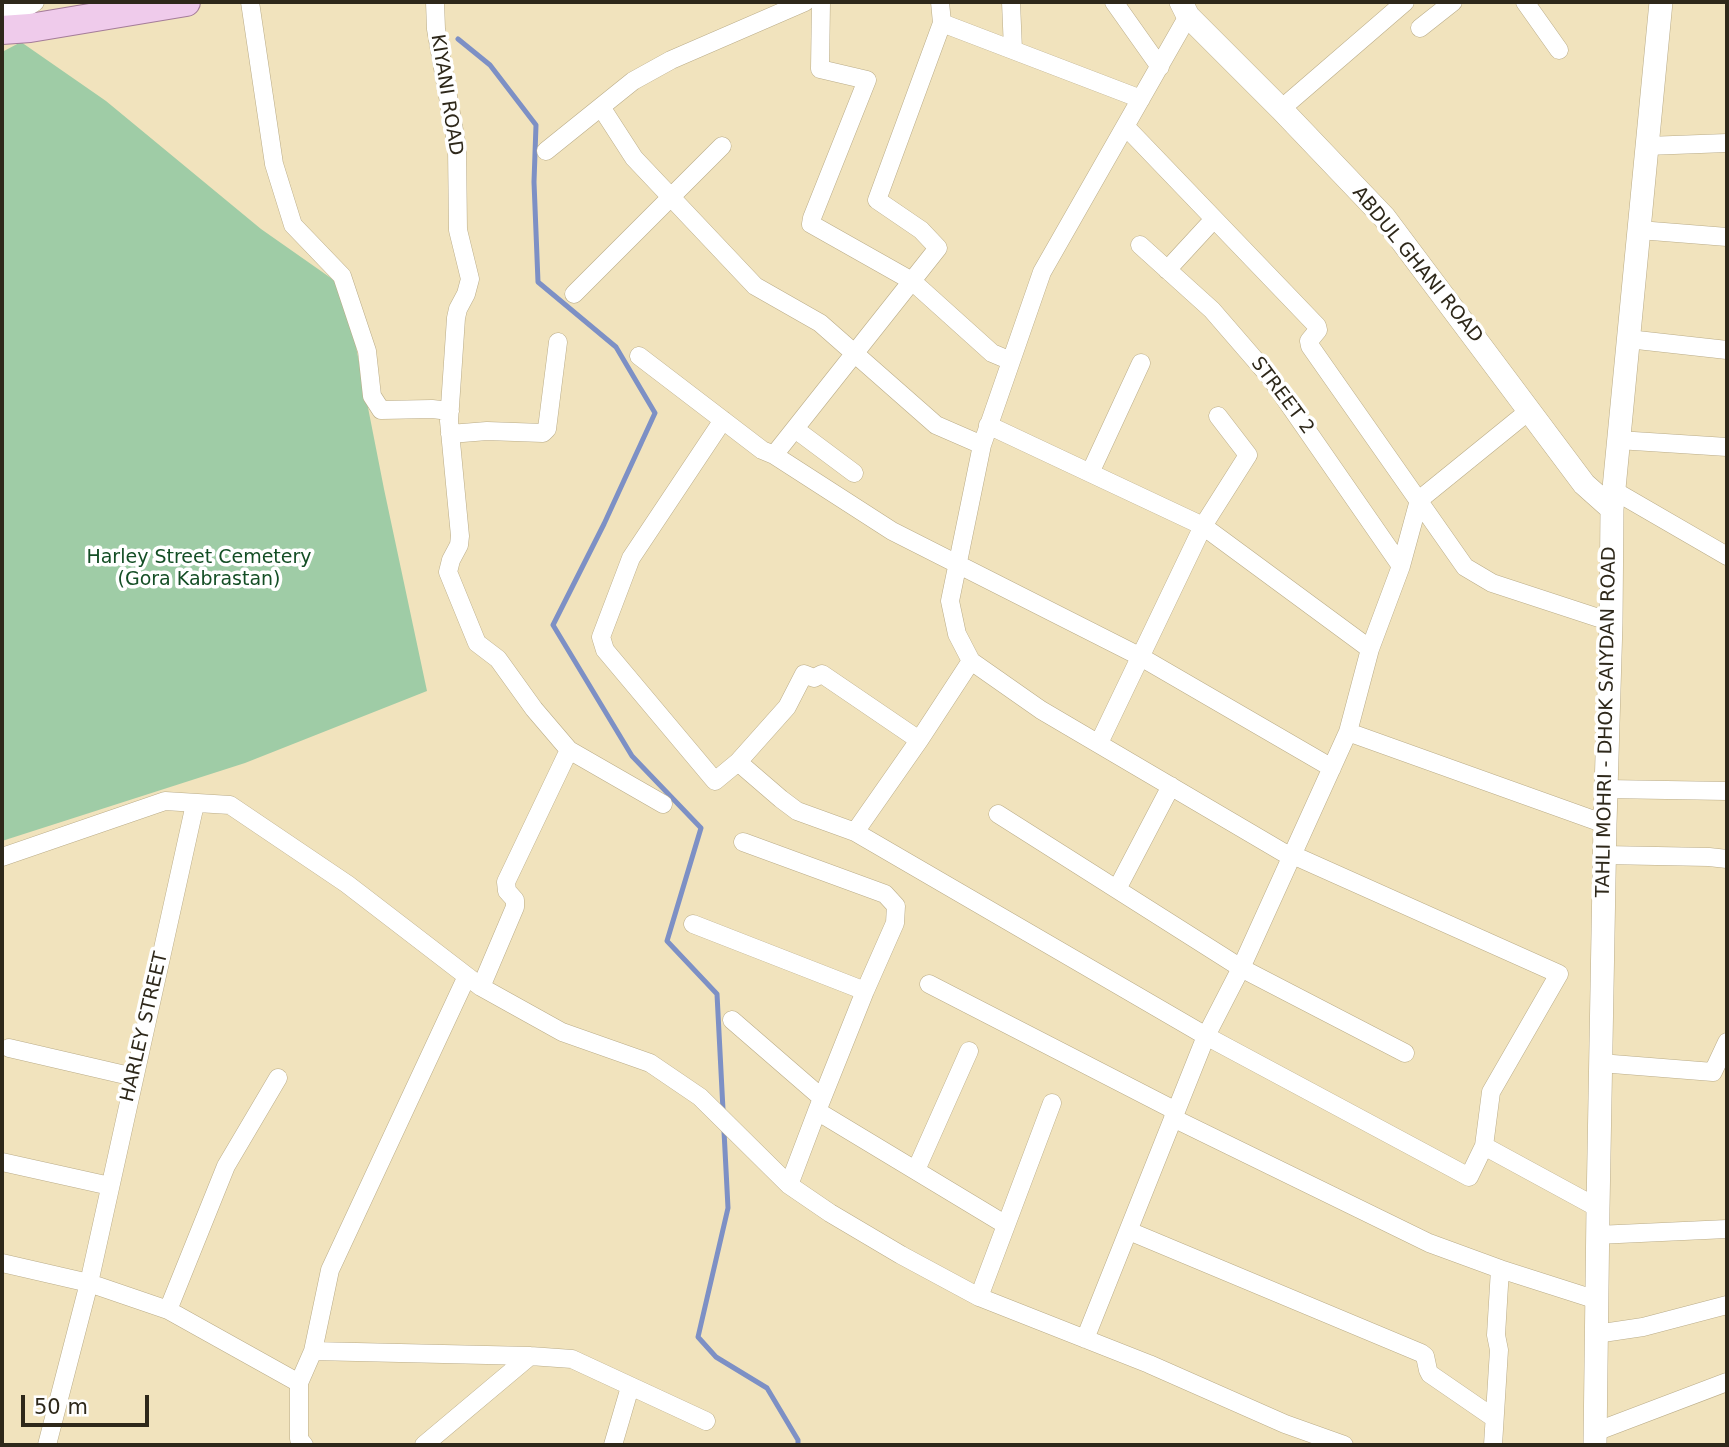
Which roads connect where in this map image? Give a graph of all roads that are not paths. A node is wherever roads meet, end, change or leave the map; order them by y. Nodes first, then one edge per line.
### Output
1 (35, 2) edge
2 (186, 2) edge
3 (250, 2) edge
4 (435, 2) edge
5 (805, 2) edge
6 (821, 2) edge
7 (940, 2) edge
8 (1011, 2) edge
9 (1114, 2) edge
10 (1405, 2) edge
11 (1452, 2) edge
12 (1525, 2) edge
13 (1661, 2) edge
14 (2, 7) edge
15 (1184, 9) edge
16 (942, 23) junction
17 (1420, 28) dead end
18 (2, 30) edge
19 (1013, 50) junction
20 (1559, 50) dead end
21 (1160, 67) junction
22 (1141, 99) junction
23 (601, 107) junction
24 (1281, 108) junction
25 (1125, 127) junction
26 (1727, 143) edge
27 (722, 146) dead end
28 (1647, 146) junction
29 (546, 151) dead end
30 (672, 198) junction
31 (1214, 219) junction
32 (1639, 230) junction
33 (1727, 237) edge
34 (1140, 245) dead end
35 (1167, 270) junction
36 (912, 281) junction
37 (574, 294) dead end
38 (1628, 339) junction
39 (558, 342) dead end
40 (1727, 350) edge
41 (854, 353) junction
42 (639, 356) dead end
43 (1011, 361) junction
44 (1141, 363) dead end
45 (1530, 410) junction
46 (450, 411) junction
47 (1218, 416) dead end
48 (723, 420) junction
49 (988, 425) junction
50 (796, 429) junction
51 (450, 434) junction
52 (1618, 440) junction
53 (982, 445) junction
54 (1727, 447) edge
55 (774, 456) junction
56 (854, 473) dead end
57 (1090, 473) junction
58 (1612, 499) junction
59 (1419, 500) junction
60 (1203, 526) junction
61 (1727, 556) edge
62 (957, 564) junction
63 (1401, 566) junction
64 (1611, 622) junction
65 (1370, 649) junction
66 (1139, 656) junction
67 (971, 661) junction
68 (1348, 732) junction
69 (919, 740) junction
70 (1099, 743) junction
71 (569, 750) junction
72 (738, 761) junction
73 (1332, 768) junction
74 (1171, 786) junction
75 (1606, 789) junction
76 (1727, 791) edge
77 (195, 804) junction
78 (663, 804) dead end
79 (998, 814) dead end
80 (1605, 824) junction
81 (855, 832) junction
82 (743, 842) dead end
83 (1604, 855) junction
84 (2, 857) edge
85 (1291, 857) junction
86 (1727, 859) edge
87 (1116, 889) junction
88 (692, 924) dead end
89 (1241, 968) junction
90 (474, 982) junction
91 (929, 984) dead end
92 (865, 991) junction
93 (732, 1020) dead end
94 (1206, 1036) junction
95 (1727, 1042) edge
96 (9, 1048) dead end
97 (969, 1051) dead end
98 (1405, 1053) dead end
99 (1600, 1063) junction
100 (134, 1077) junction
101 (278, 1078) dead end
102 (1052, 1103) dead end
103 (820, 1104) junction
104 (1175, 1115) junction
105 (1484, 1146) junction
106 (2, 1162) edge
107 (916, 1170) junction
108 (789, 1185) junction
109 (110, 1186) junction
110 (1598, 1208) junction
111 (1006, 1224) junction
112 (1727, 1229) edge
113 (1129, 1231) junction
114 (1597, 1236) junction
115 (2, 1263) edge
116 (1500, 1269) junction
117 (89, 1283) junction
118 (979, 1297) junction
119 (1597, 1300) junction
120 (1727, 1305) edge
121 (168, 1310) junction
122 (1596, 1334) junction
123 (1085, 1339) junction
124 (313, 1350) junction
125 (530, 1356) junction
126 (1727, 1382) edge
127 (299, 1383) junction
128 (629, 1387) junction
129 (1494, 1418) junction
130 (706, 1421) dead end
131 (1595, 1438) edge
132 (1333, 1443) edge
133 (47, 1445) edge
134 (304, 1445) edge
135 (424, 1445) edge
136 (613, 1445) edge
137 (1493, 1445) edge

1 - 14 street
2 - 18 main road
3 - 46 street
4 - 46 street, KIYANI ROAD
5 - 23 street
6 - 36 street
7 - 16 street
8 - 19 street
9 - 21 street
10 - 24 street
11 - 17 street
12 - 20 street
13 - 28 street, TAHLI MOHRI - DHOK SAIYDAN ROAD
15 - 21 street
15 - 24 street, ABDUL GHANI ROAD
16 - 19 street
16 - 36 street
19 - 22 street
21 - 22 street
22 - 25 street
23 - 29 street
23 - 30 street
24 - 45 street, ABDUL GHANI ROAD
25 - 31 street
25 - 43 street
26 - 28 street
27 - 30 street
28 - 32 street, TAHLI MOHRI - DHOK SAIYDAN ROAD
30 - 37 street
30 - 41 street
31 - 35 street
31 - 59 street
32 - 33 street
32 - 38 street, TAHLI MOHRI - DHOK SAIYDAN ROAD
34 - 35 street, STREET 2
35 - 63 street, STREET 2
36 - 41 street
36 - 43 street
38 - 40 street
38 - 52 street, TAHLI MOHRI - DHOK SAIYDAN ROAD
39 - 51 street
41 - 50 street
41 - 53 street
42 - 48 street
43 - 49 street
44 - 57 street
45 - 58 street, ABDUL GHANI ROAD
45 - 59 street
46 - 51 street, KIYANI ROAD
47 - 60 street
48 - 55 street
48 - 72 street
49 - 53 street
49 - 57 street
50 - 55 street
50 - 56 street
51 - 71 street, KIYANI ROAD
52 - 54 street
52 - 58 street, TAHLI MOHRI - DHOK SAIYDAN ROAD
53 - 62 street
55 - 62 street
57 - 60 street
58 - 61 street
58 - 64 street, TAHLI MOHRI - DHOK SAIYDAN ROAD
59 - 63 street
59 - 64 street
60 - 65 street
60 - 66 street
62 - 66 street
62 - 67 street
63 - 65 street
64 - 75 street, TAHLI MOHRI - DHOK SAIYDAN ROAD
65 - 68 street
66 - 70 street
66 - 73 street
67 - 69 street
67 - 70 street
68 - 73 street
68 - 80 street
69 - 72 street
69 - 81 street
70 - 74 street
71 - 78 street, KIYANI ROAD
71 - 90 street
72 - 81 street
73 - 85 street
74 - 85 street
74 - 87 street
75 - 76 street
75 - 80 street, TAHLI MOHRI - DHOK SAIYDAN ROAD
77 - 84 street
77 - 90 street
77 - 100 street, HARLEY STREET
79 - 87 street
80 - 83 street, TAHLI MOHRI - DHOK SAIYDAN ROAD
81 - 94 street
82 - 92 street
83 - 86 street
83 - 99 street, TAHLI MOHRI - DHOK SAIYDAN ROAD
85 - 89 street
85 - 105 street
87 - 89 street
88 - 92 street
89 - 94 street
89 - 98 street
90 - 108 street
90 - 124 street
91 - 104 street
92 - 103 street
93 - 103 street
94 - 104 street
94 - 105 street
95 - 99 street
96 - 100 street
97 - 107 street
99 - 110 street, TAHLI MOHRI - DHOK SAIYDAN ROAD
100 - 109 street, HARLEY STREET
101 - 121 street
102 - 111 street
103 - 107 street
103 - 108 street
104 - 113 street
104 - 116 street
105 - 110 street
106 - 109 street
107 - 111 street
108 - 118 street
109 - 117 street, HARLEY STREET
110 - 114 street, TAHLI MOHRI - DHOK SAIYDAN ROAD
111 - 118 street
112 - 114 street
113 - 123 street
113 - 129 street
114 - 119 street, TAHLI MOHRI - DHOK SAIYDAN ROAD
115 - 117 street
116 - 119 street
116 - 129 street
117 - 121 street
117 - 133 street, HARLEY STREET
118 - 123 street
119 - 122 street, TAHLI MOHRI - DHOK SAIYDAN ROAD
120 - 122 street
121 - 127 street
122 - 131 street, TAHLI MOHRI - DHOK SAIYDAN ROAD
123 - 132 street
124 - 125 street
124 - 127 street
125 - 128 street
125 - 135 street
126 - 131 street
127 - 134 street
128 - 130 street
128 - 136 street
129 - 137 street

